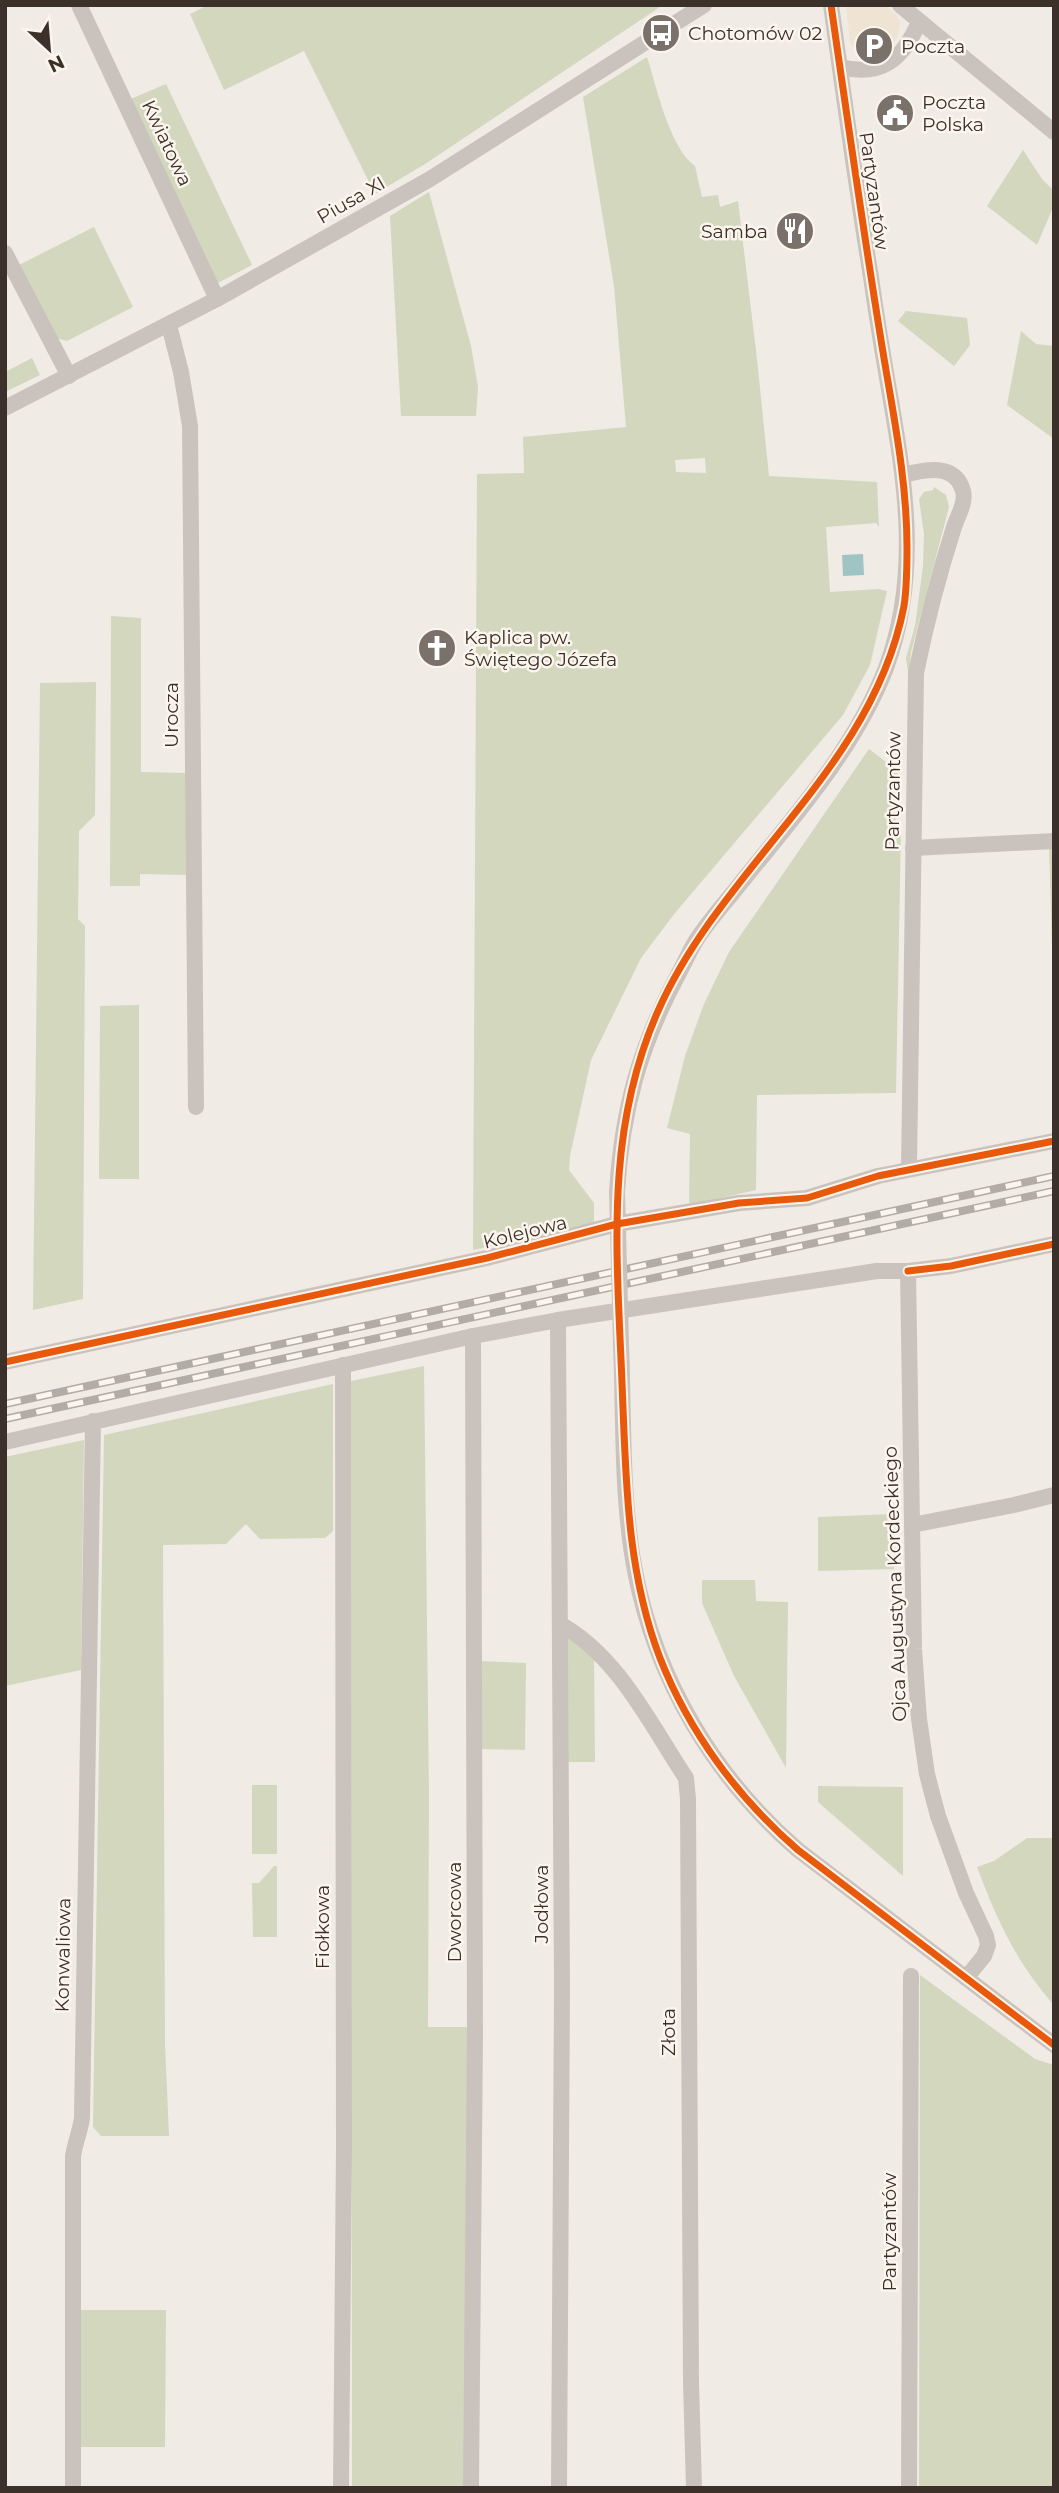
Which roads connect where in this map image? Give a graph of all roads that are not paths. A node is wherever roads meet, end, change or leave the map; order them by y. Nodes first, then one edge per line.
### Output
1 (79, 5) edge
2 (704, 5) edge
3 (831, 5) edge
4 (900, 5) edge
5 (919, 22) junction
6 (840, 67) junction
7 (1054, 132) edge
8 (5, 253) edge
9 (217, 299) junction
10 (169, 324) junction
11 (69, 376) junction
12 (5, 408) edge
13 (903, 475) junction
14 (1054, 841) edge
15 (914, 848) junction
16 (196, 1107) dead end
17 (1054, 1141) edge
18 (909, 1169) junction
19 (1054, 1244) edge
20 (908, 1271) junction
21 (558, 1320) junction
22 (473, 1336) junction
23 (5, 1362) edge
24 (343, 1365) junction
25 (93, 1421) junction
26 (5, 1442) edge
27 (1054, 1495) edge
28 (912, 1525) junction
29 (560, 1624) junction
30 (911, 1976) dead end
31 (966, 1978) junction
32 (1054, 2045) edge
33 (73, 2488) edge
34 (341, 2488) edge
35 (471, 2488) edge
36 (559, 2488) edge
37 (694, 2488) edge
38 (909, 2488) edge

1 - 9 street, Kwiatowa
2 - 9 street, Piusa XI
3 - 6 street, Partyzantów
4 - 5 street
5 - 6 street
5 - 7 street
6 - 13 street, Partyzantów
8 - 11 street
9 - 10 street, Piusa XI
10 - 11 street, Piusa XI
10 - 16 street, Urocza
11 - 12 street, Piusa XI
13 - 15 street, Partyzantów
13 - 31 street, Partyzantów, bridge
14 - 15 street
15 - 18 street, Partyzantów
17 - 18 street, Kolejowa
18 - 23 street, Kolejowa
19 - 20 street
20 - 21 street
20 - 28 street, Ojca Augustyna Kordeckiego
21 - 22 street
21 - 29 street, Jodłowa
22 - 24 street
22 - 35 street, Dworcowa
24 - 25 street
24 - 34 street, Fiołkowa
25 - 26 street
25 - 33 street, Konwaliowa
27 - 28 street
28 - 31 street, Ojca Augustyna Kordeckiego
29 - 36 street, Jodłowa
29 - 37 street, Złota
30 - 38 street, Partyzantów
31 - 32 street

